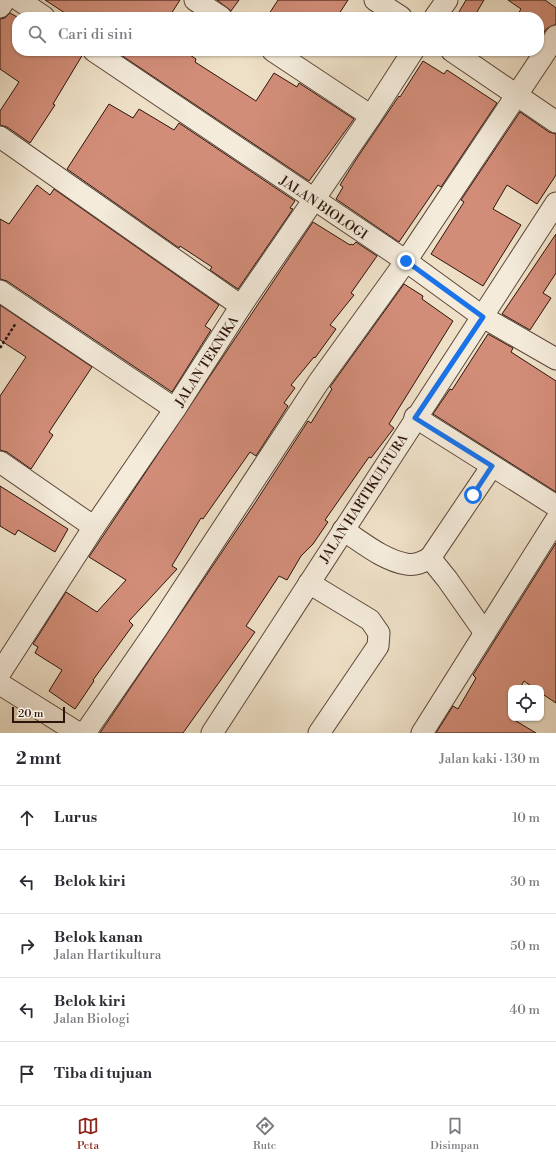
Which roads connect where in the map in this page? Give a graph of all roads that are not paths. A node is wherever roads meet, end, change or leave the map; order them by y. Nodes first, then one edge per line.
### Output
1 (4, 0) edge
2 (19, 0) edge
3 (196, 0) edge
4 (375, 0) edge
5 (447, 0) edge
6 (0, 7) edge
7 (37, 12) edge
8 (214, 12) edge
9 (393, 12) edge
10 (439, 12) edge
11 (556, 36) edge
12 (544, 54) edge
13 (101, 56) edge
14 (281, 56) edge
15 (410, 56) edge
16 (459, 56) edge
17 (542, 56) edge
18 (516, 95) junction
19 (371, 116) junction
20 (556, 122) edge
21 (0, 137) edge
22 (314, 201) junction
23 (556, 203) edge
24 (406, 261) junction
25 (0, 291) edge
26 (241, 306) junction
27 (483, 317) junction
28 (556, 358) edge
29 (175, 409) junction
30 (415, 418) junction
31 (0, 462) edge
32 (492, 466) junction
33 (556, 506) edge
34 (556, 520) edge
35 (94, 526) junction
36 (343, 530) junction
37 (430, 558) junction
38 (309, 583) junction
39 (485, 633) junction
40 (0, 673) edge
41 (0, 684) edge
42 (78, 733) edge
43 (85, 733) edge
44 (212, 733) edge
45 (319, 733) edge
46 (422, 733) edge

1 - 6 street
2 - 7 street
3 - 8 street
4 - 9 street
5 - 10 street
11 - 12 street
13 - 22 street, JALAN BIOLOGI
14 - 19 street
15 - 19 street, JALAN TEKNIKA
16 - 18 street
17 - 18 street
18 - 20 street
18 - 24 street
19 - 22 street, JALAN TEKNIKA
21 - 26 street
22 - 24 street, JALAN BIOLOGI
22 - 26 street, JALAN TEKNIKA
23 - 27 street, JALAN HARTIKULTURA
24 - 27 street, JALAN BIOLOGI
24 - 43 street
25 - 29 street
26 - 29 street, JALAN TEKNIKA
27 - 28 street, JALAN BIOLOGI
27 - 30 street, JALAN HARTIKULTURA
29 - 35 street, JALAN TEKNIKA
30 - 32 street
30 - 36 street, JALAN HARTIKULTURA
31 - 35 street
32 - 33 street
32 - 37 street
34 - 39 street
35 - 40 street, JALAN TEKNIKA
36 - 37 street
36 - 38 street, JALAN HARTIKULTURA
37 - 39 street
38 - 44 street, JALAN HARTIKULTURA
38 - 45 street
39 - 46 street
41 - 42 street

